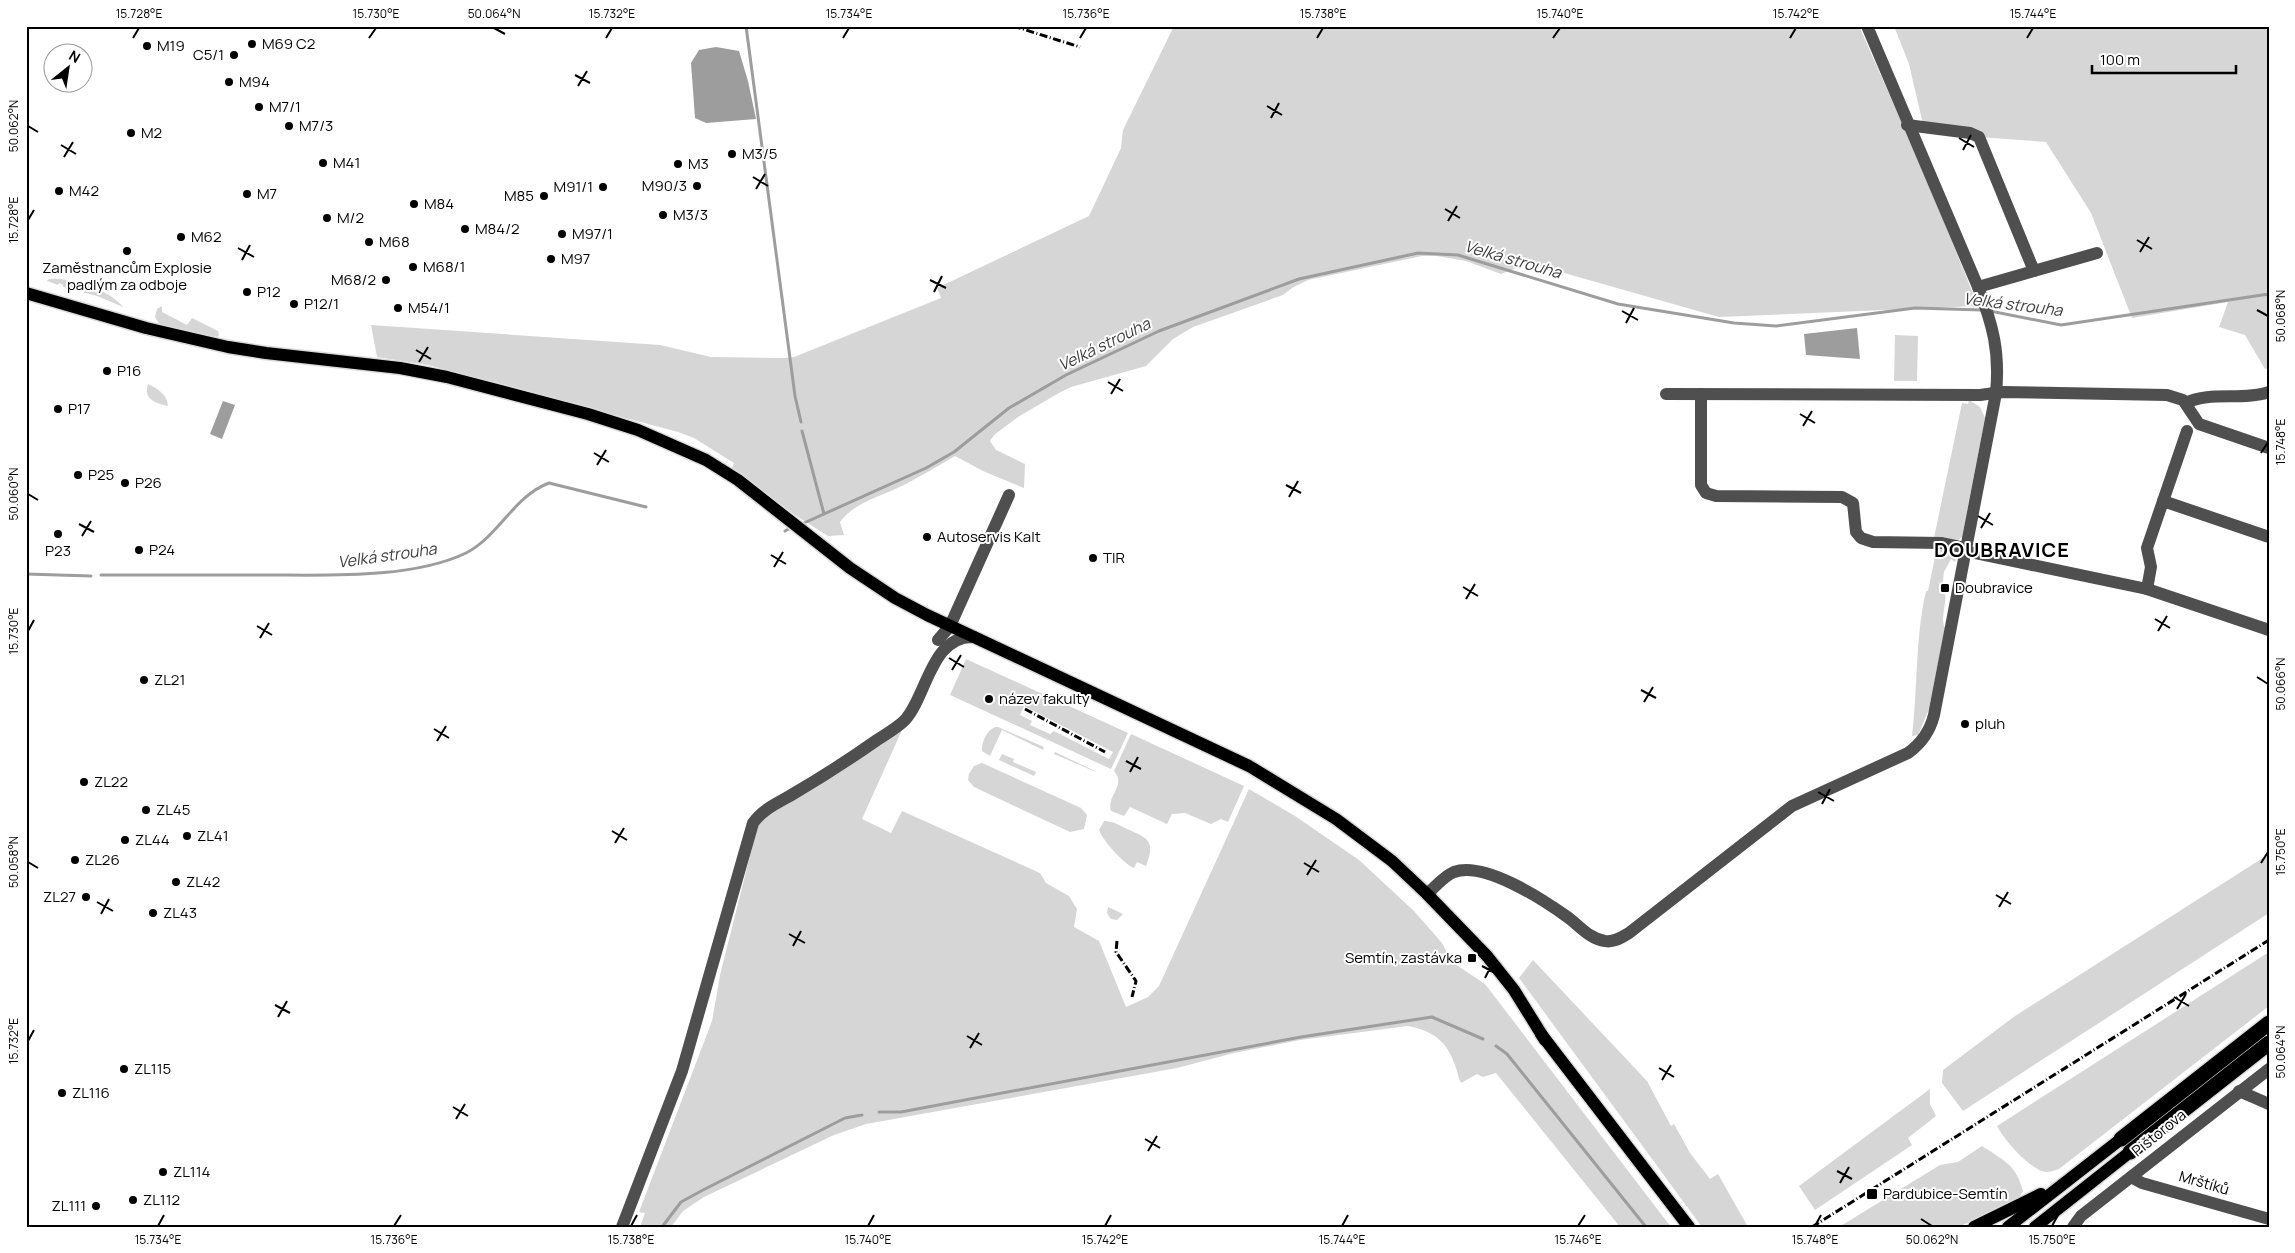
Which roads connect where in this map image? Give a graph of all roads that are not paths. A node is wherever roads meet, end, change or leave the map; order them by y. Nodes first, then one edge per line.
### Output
1 (1867, 26) edge
2 (1908, 125) junction
3 (2097, 253) dead end
4 (2034, 271) junction
5 (1978, 288) junction
6 (26, 292) edge
7 (2269, 392) edge
8 (1996, 393) junction
9 (1666, 394) dead end
10 (1701, 394) junction
11 (2186, 403) junction
12 (2186, 431) dead end
13 (2269, 448) edge
14 (1009, 495) dead end
15 (2163, 501) junction
16 (2269, 537) edge
17 (1966, 550) junction
18 (2147, 590) junction
19 (927, 615) junction
20 (950, 626) junction
21 (2269, 630) edge
22 (974, 637) junction
23 (944, 642) junction
24 (1428, 894) junction
25 (2269, 1023) edge
26 (2269, 1043) edge
27 (2269, 1069) edge
28 (2239, 1092) junction
29 (2269, 1104) edge
30 (2121, 1139) joint
31 (2130, 1152) joint
32 (2131, 1176) junction
33 (2064, 1183) junction
34 (2074, 1196) junction
35 (1996, 1216) junction
36 (2269, 1219) edge
37 (622, 1227) edge
38 (1689, 1227) edge
39 (1974, 1227) edge
40 (1982, 1227) edge
41 (2008, 1227) edge
42 (2035, 1227) edge
43 (2043, 1227) edge
44 (2073, 1227) edge

1 - 2 street
2 - 4 street
2 - 5 street
3 - 4 street
4 - 5 street
5 - 8 street
6 - 19 main road
7 - 11 street
8 - 10 street
8 - 11 street
8 - 17 street
9 - 10 street
10 - 17 street
11 - 13 street
12 - 15 street
14 - 20 street
15 - 16 street
15 - 18 street
17 - 18 street
17 - 24 street
18 - 21 street
19 - 20 main road
19 - 23 street
20 - 22 main road
20 - 23 street
22 - 23 street
22 - 24 main road
23 - 37 street
24 - 38 main road
25 - 30 highway
26 - 31 highway
27 - 28 street, Pištorova
28 - 29 street
28 - 32 street, Pištorova
30 - 33 main road
31 - 34 main road
32 - 36 street, Mrštíků
32 - 44 street, Pištorova
33 - 35 main road
33 - 41 main road
34 - 42 main road
34 - 43 main road
35 - 39 main road
35 - 40 main road

